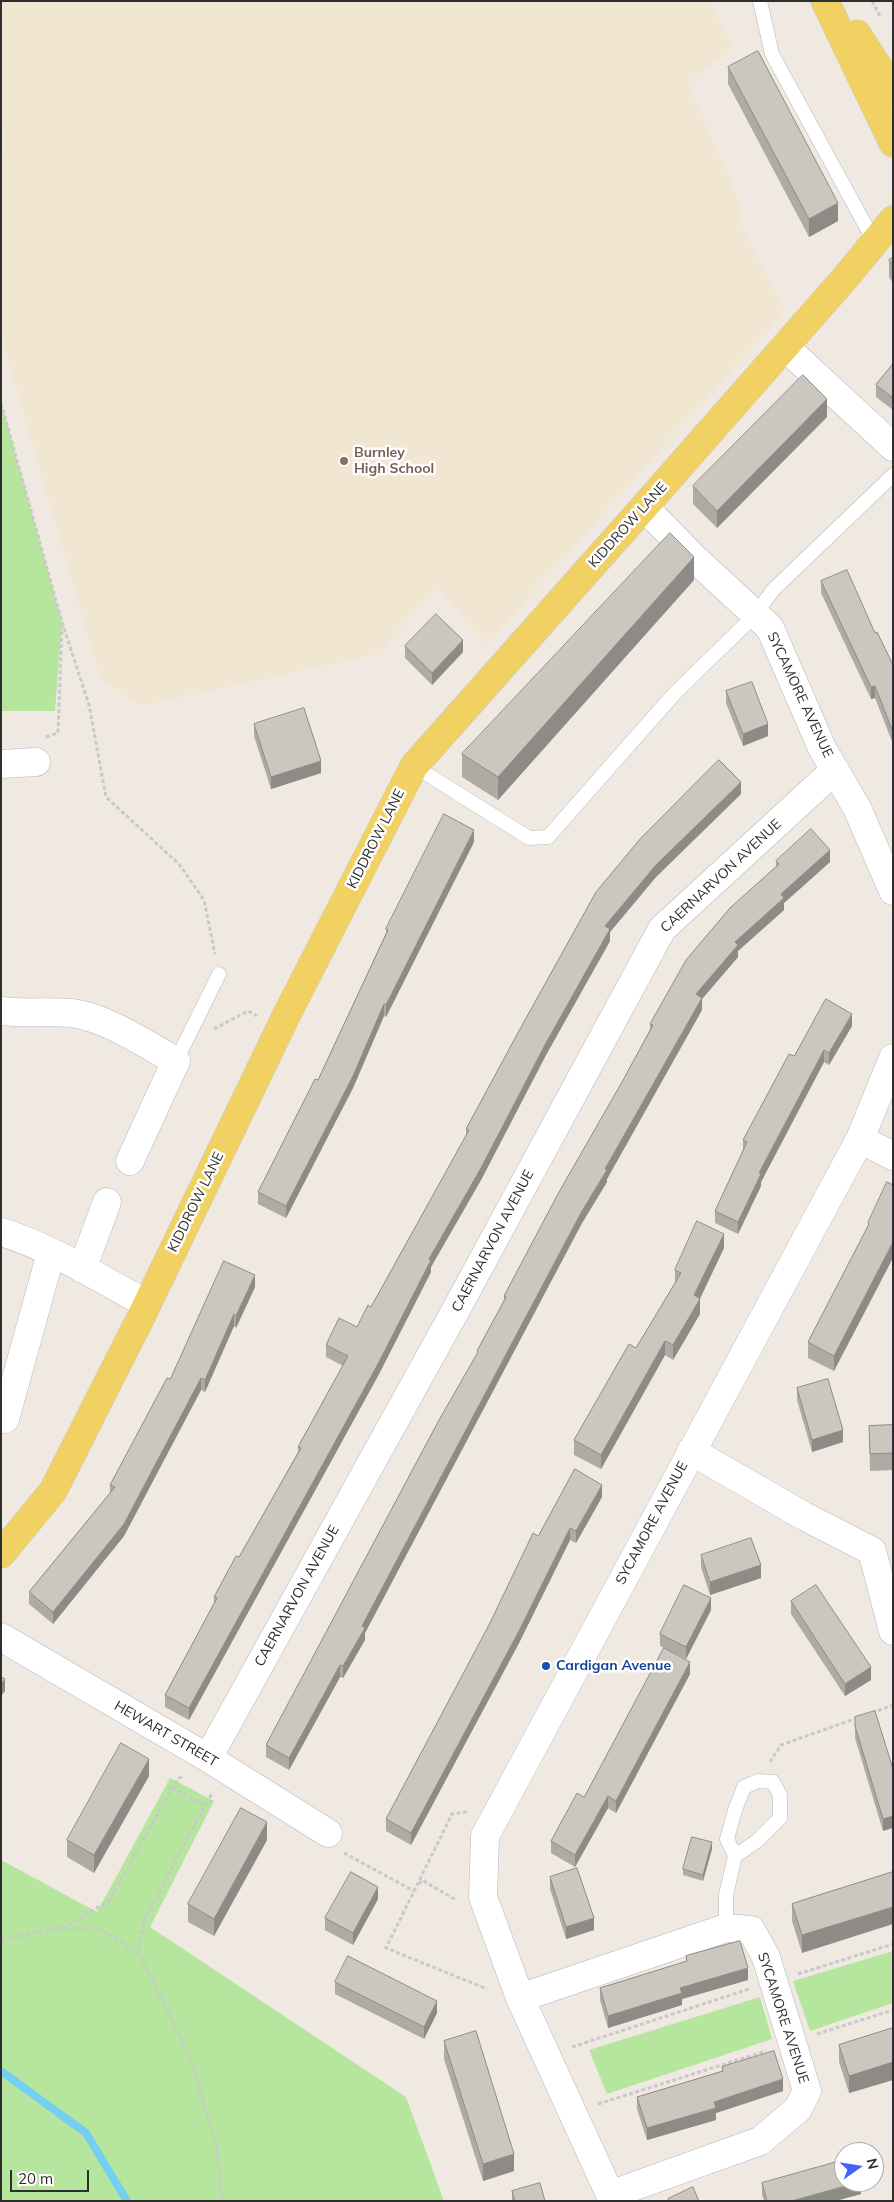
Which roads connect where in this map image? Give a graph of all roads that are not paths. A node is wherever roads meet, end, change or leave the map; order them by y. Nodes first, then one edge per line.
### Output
1 (760, 1) edge
2 (825, 1) edge
3 (836, 1) edge
4 (893, 90) edge
5 (893, 143) edge
6 (893, 220) edge
7 (874, 241) junction
8 (785, 347) junction
9 (893, 447) edge
10 (893, 475) edge
11 (644, 507) junction
12 (755, 615) junction
13 (36, 762) road end
14 (1, 764) edge
15 (414, 766) junction
16 (835, 770) junction
17 (893, 891) edge
18 (220, 974) road end
19 (1, 1011) edge
20 (180, 1054) junction
21 (893, 1058) edge
22 (860, 1139) junction
23 (893, 1156) edge
24 (130, 1161) dead end
25 (107, 1202) dead end
26 (1, 1232) edge
27 (51, 1253) junction
28 (82, 1269) junction
29 (147, 1304) junction
30 (6, 1419) dead end
31 (691, 1451) junction
32 (882, 1548) edge
33 (1, 1554) edge
34 (893, 1631) edge
35 (1, 1637) edge
36 (216, 1763) junction
37 (328, 1833) road end
38 (735, 1856) junction
39 (726, 1928) junction
40 (521, 2001) junction
41 (611, 2198) edge

1 - 7 lane
2 - 5 main road
3 - 4 main road
6 - 7 main road, KIDDROW LANE
7 - 8 main road, KIDDROW LANE
8 - 9 street
8 - 11 main road, KIDDROW LANE
10 - 12 lane
11 - 12 street, SYCAMORE AVENUE
11 - 15 main road, KIDDROW LANE
12 - 15 lane
12 - 16 street, SYCAMORE AVENUE
13 - 14 street
15 - 29 main road, KIDDROW LANE
16 - 17 street, SYCAMORE AVENUE
16 - 36 street, CAERNARVON AVENUE
18 - 20 lane
19 - 20 street
20 - 24 street
21 - 22 street, SYCAMORE AVENUE
22 - 23 street
22 - 31 street, SYCAMORE AVENUE
25 - 28 street
26 - 27 street
27 - 28 street
27 - 30 street
28 - 29 street
29 - 33 main road, KIDDROW LANE
31 - 32 street
31 - 40 street, SYCAMORE AVENUE
32 - 34 street
35 - 36 street, HEWART STREET
36 - 37 street, HEWART STREET
38 - 38 lane
38 - 39 lane
39 - 40 street, SYCAMORE AVENUE
39 - 41 street, SYCAMORE AVENUE
40 - 41 street, SYCAMORE AVENUE

